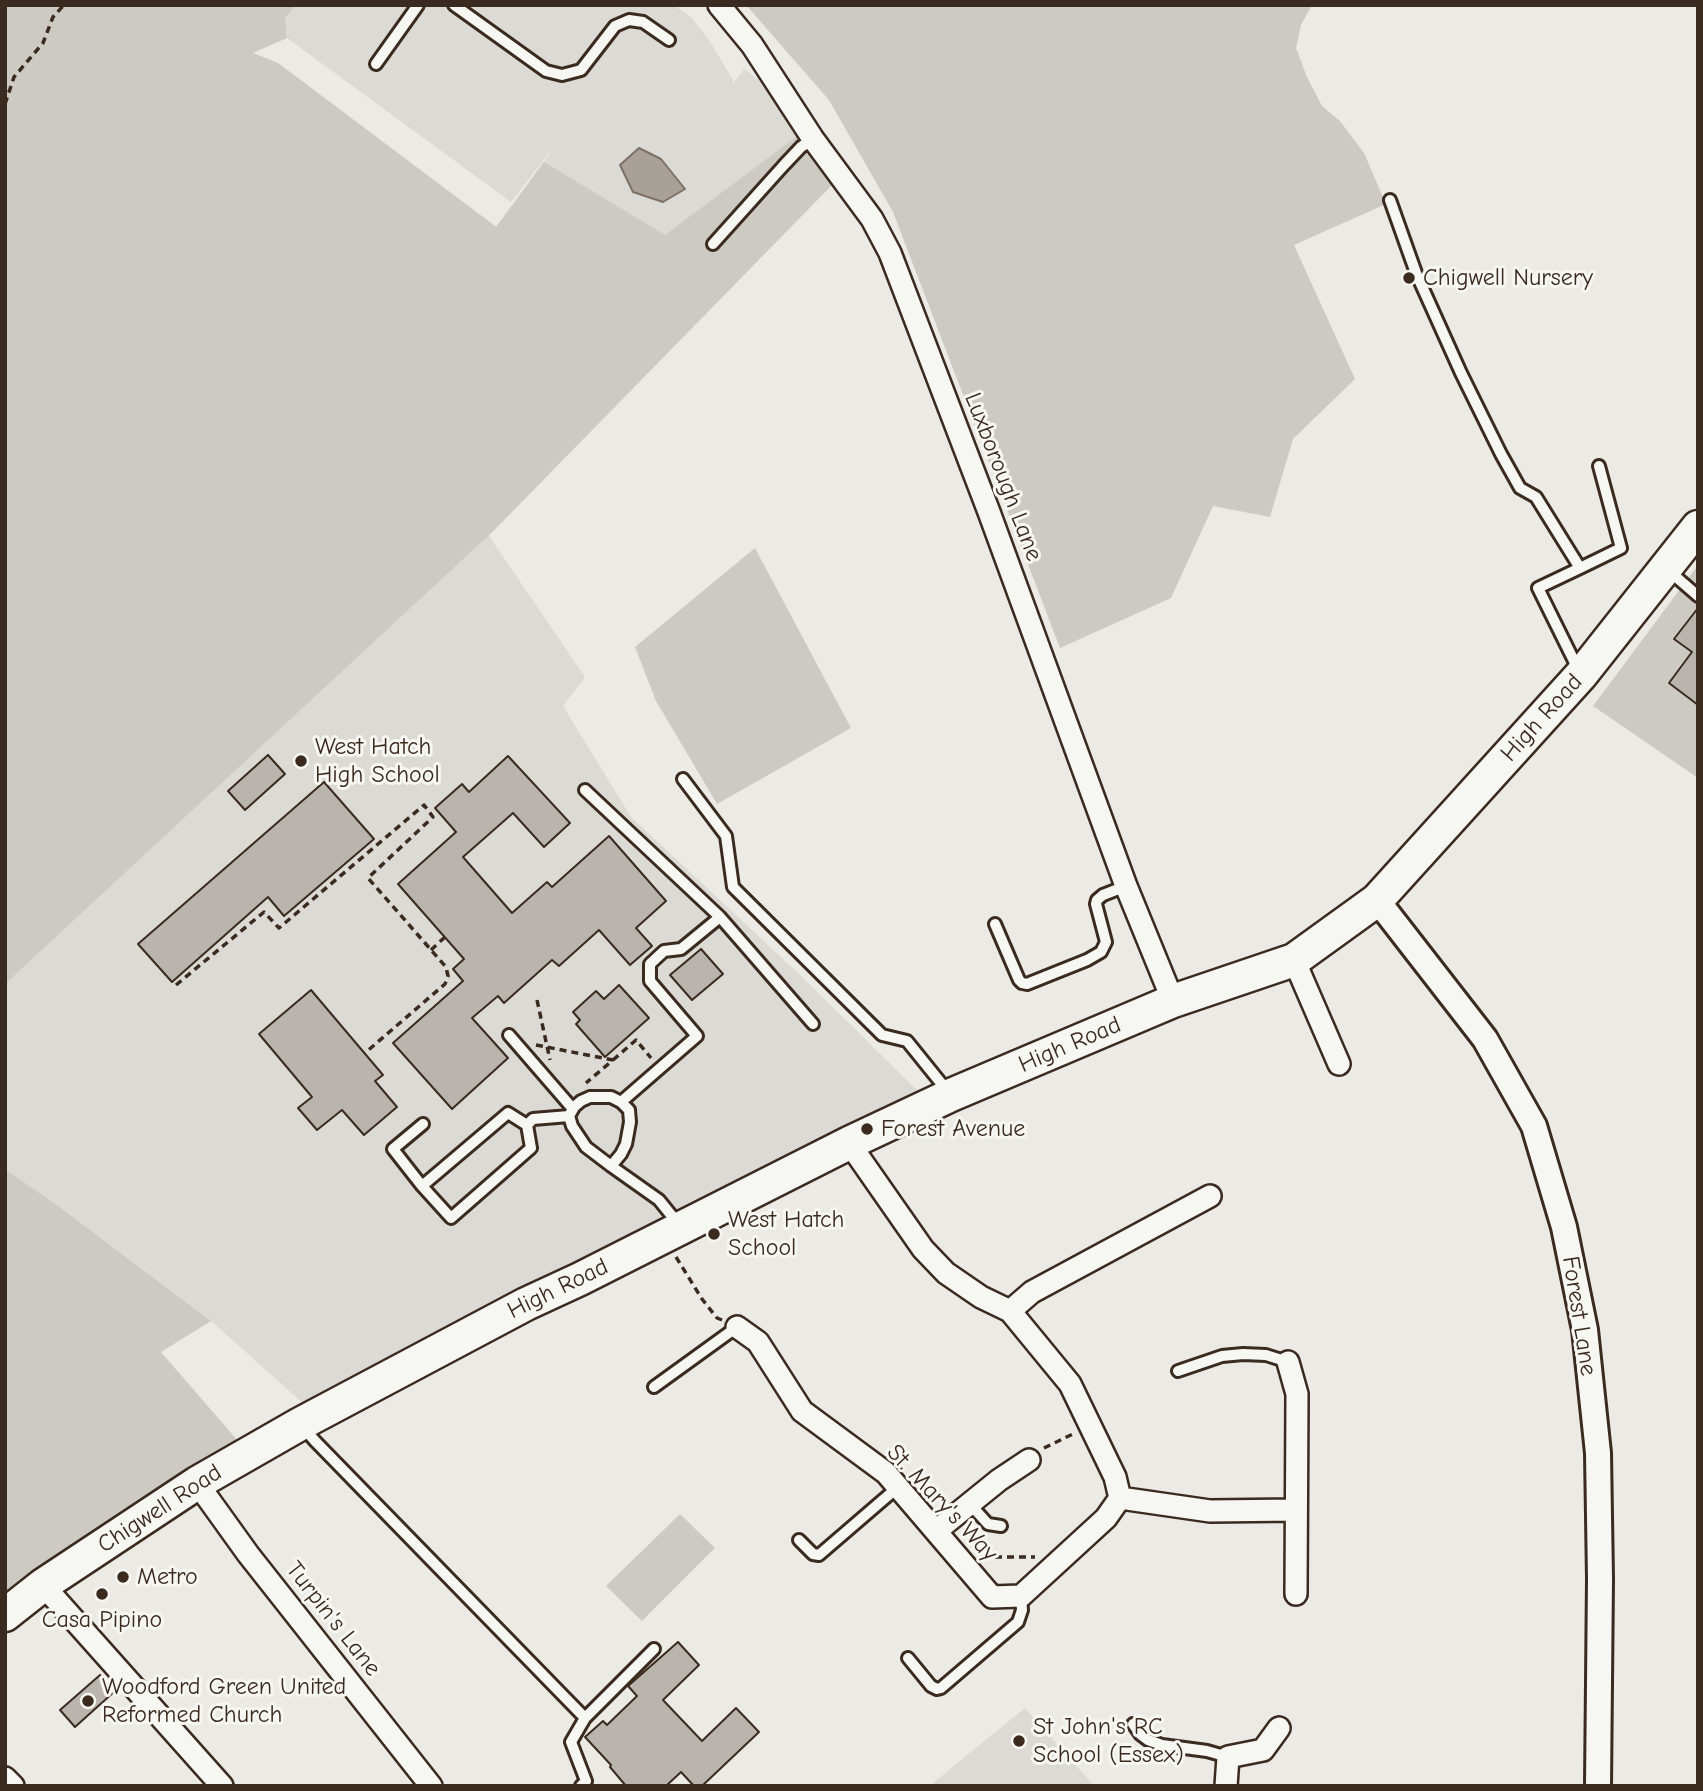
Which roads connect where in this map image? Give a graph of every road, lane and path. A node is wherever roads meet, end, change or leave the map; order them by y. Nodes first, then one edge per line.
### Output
1 (64, 5) edge
2 (418, 5) edge
3 (454, 5) edge
4 (719, 5) edge
5 (669, 40) dead end
6 (376, 64) dead end
7 (5, 104) edge
8 (813, 139) junction
9 (1390, 200) dead end
10 (713, 244) dead end
11 (1599, 466) dead end
12 (1698, 527) edge
13 (1580, 568) junction
14 (1665, 568) junction
15 (1698, 596) edge
16 (1581, 675) junction
17 (683, 779) dead end
18 (585, 790) dead end
19 (1126, 886) junction
20 (1377, 900) junction
21 (720, 917) junction
22 (995, 924) dead end
23 (445, 937) dead end
24 (431, 950) junction
25 (1294, 960) junction
26 (176, 985) dead end
27 (1173, 1001) junction
28 (813, 1024) dead end
29 (511, 1038) joint
30 (365, 1053) dead end
31 (613, 1060) junction
32 (1339, 1064) dead end
33 (659, 1068) junction
34 (951, 1095) junction
35 (621, 1102) junction
36 (569, 1108) junction
37 (424, 1124) dead end
38 (527, 1125) junction
39 (849, 1143) junction
40 (611, 1166) junction
41 (422, 1186) junction
42 (1210, 1196) dead end
43 (673, 1232) junction
44 (1010, 1311) junction
45 (737, 1327) junction
46 (1288, 1362) joint
47 (1178, 1371) dead end
48 (654, 1387) dead end
49 (311, 1418) junction
50 (1090, 1426) junction
51 (1029, 1460) joint
52 (197, 1483) junction
53 (898, 1487) junction
54 (1120, 1497) junction
55 (970, 1504) junction
56 (1296, 1510) junction
57 (1001, 1526) dead end
58 (936, 1531) junction
59 (799, 1540) dead end
60 (1059, 1560) junction
61 (968, 1569) junction
62 (43, 1585) junction
63 (1296, 1594) dead end
64 (1021, 1596) junction
65 (5, 1615) edge
66 (654, 1649) dead end
67 (908, 1658) dead end
68 (585, 1718) junction
69 (1133, 1724) dead end
70 (1279, 1728) dead end
71 (1228, 1757) junction
72 (5, 1777) edge
73 (13, 1786) edge
74 (222, 1786) edge
75 (431, 1786) edge
76 (581, 1786) edge
77 (1226, 1786) edge
78 (1598, 1786) edge

1 - 7 path
2 - 6 lane
3 - 5 lane
4 - 8 street, Luxborough Lane
8 - 10 lane
8 - 19 street, Luxborough Lane
9 - 13 lane
11 - 13 lane
12 - 14 main road, High Road
13 - 16 lane
14 - 15 lane
14 - 16 main road, High Road
16 - 20 main road, High Road
17 - 34 lane
18 - 21 lane
19 - 22 lane
19 - 27 street, Luxborough Lane
20 - 25 main road, High Road
20 - 78 street, Forest Lane
21 - 28 lane
21 - 33 lane
23 - 24 path
24 - 26 path
24 - 30 path
25 - 27 main road, High Road
25 - 32 street
27 - 34 main road, High Road
29 - 31 path
29 - 36 lane
31 - 33 path
31 - 36 path
33 - 35 lane
34 - 39 main road, High Road
35 - 36 lane
35 - 40 lane
36 - 38 lane
36 - 40 lane
37 - 41 lane
38 - 41 lane
38 - 41 lane
39 - 43 main road, High Road
39 - 44 street
40 - 43 lane
42 - 44 street
43 - 45 path
43 - 49 main road, High Road
44 - 50 street
45 - 48 lane
45 - 53 street, St. Mary's Way
46 - 47 lane
46 - 56 street
49 - 52 main road, Chigwell Road
49 - 68 lane
50 - 51 path
50 - 54 street
51 - 55 street
52 - 62 main road, Chigwell Road
52 - 75 street, Turpin's Lane
53 - 58 street, St. Mary's Way
53 - 59 lane
54 - 56 street
54 - 60 street
55 - 57 lane
55 - 58 street
56 - 63 street
58 - 61 street, St. Mary's Way
60 - 61 path
60 - 64 street
61 - 64 street, St. Mary's Way
62 - 65 main road, Chigwell Road
62 - 74 street
64 - 67 lane
66 - 68 lane
68 - 76 lane
69 - 71 lane
70 - 71 street
71 - 77 street
72 - 73 street

